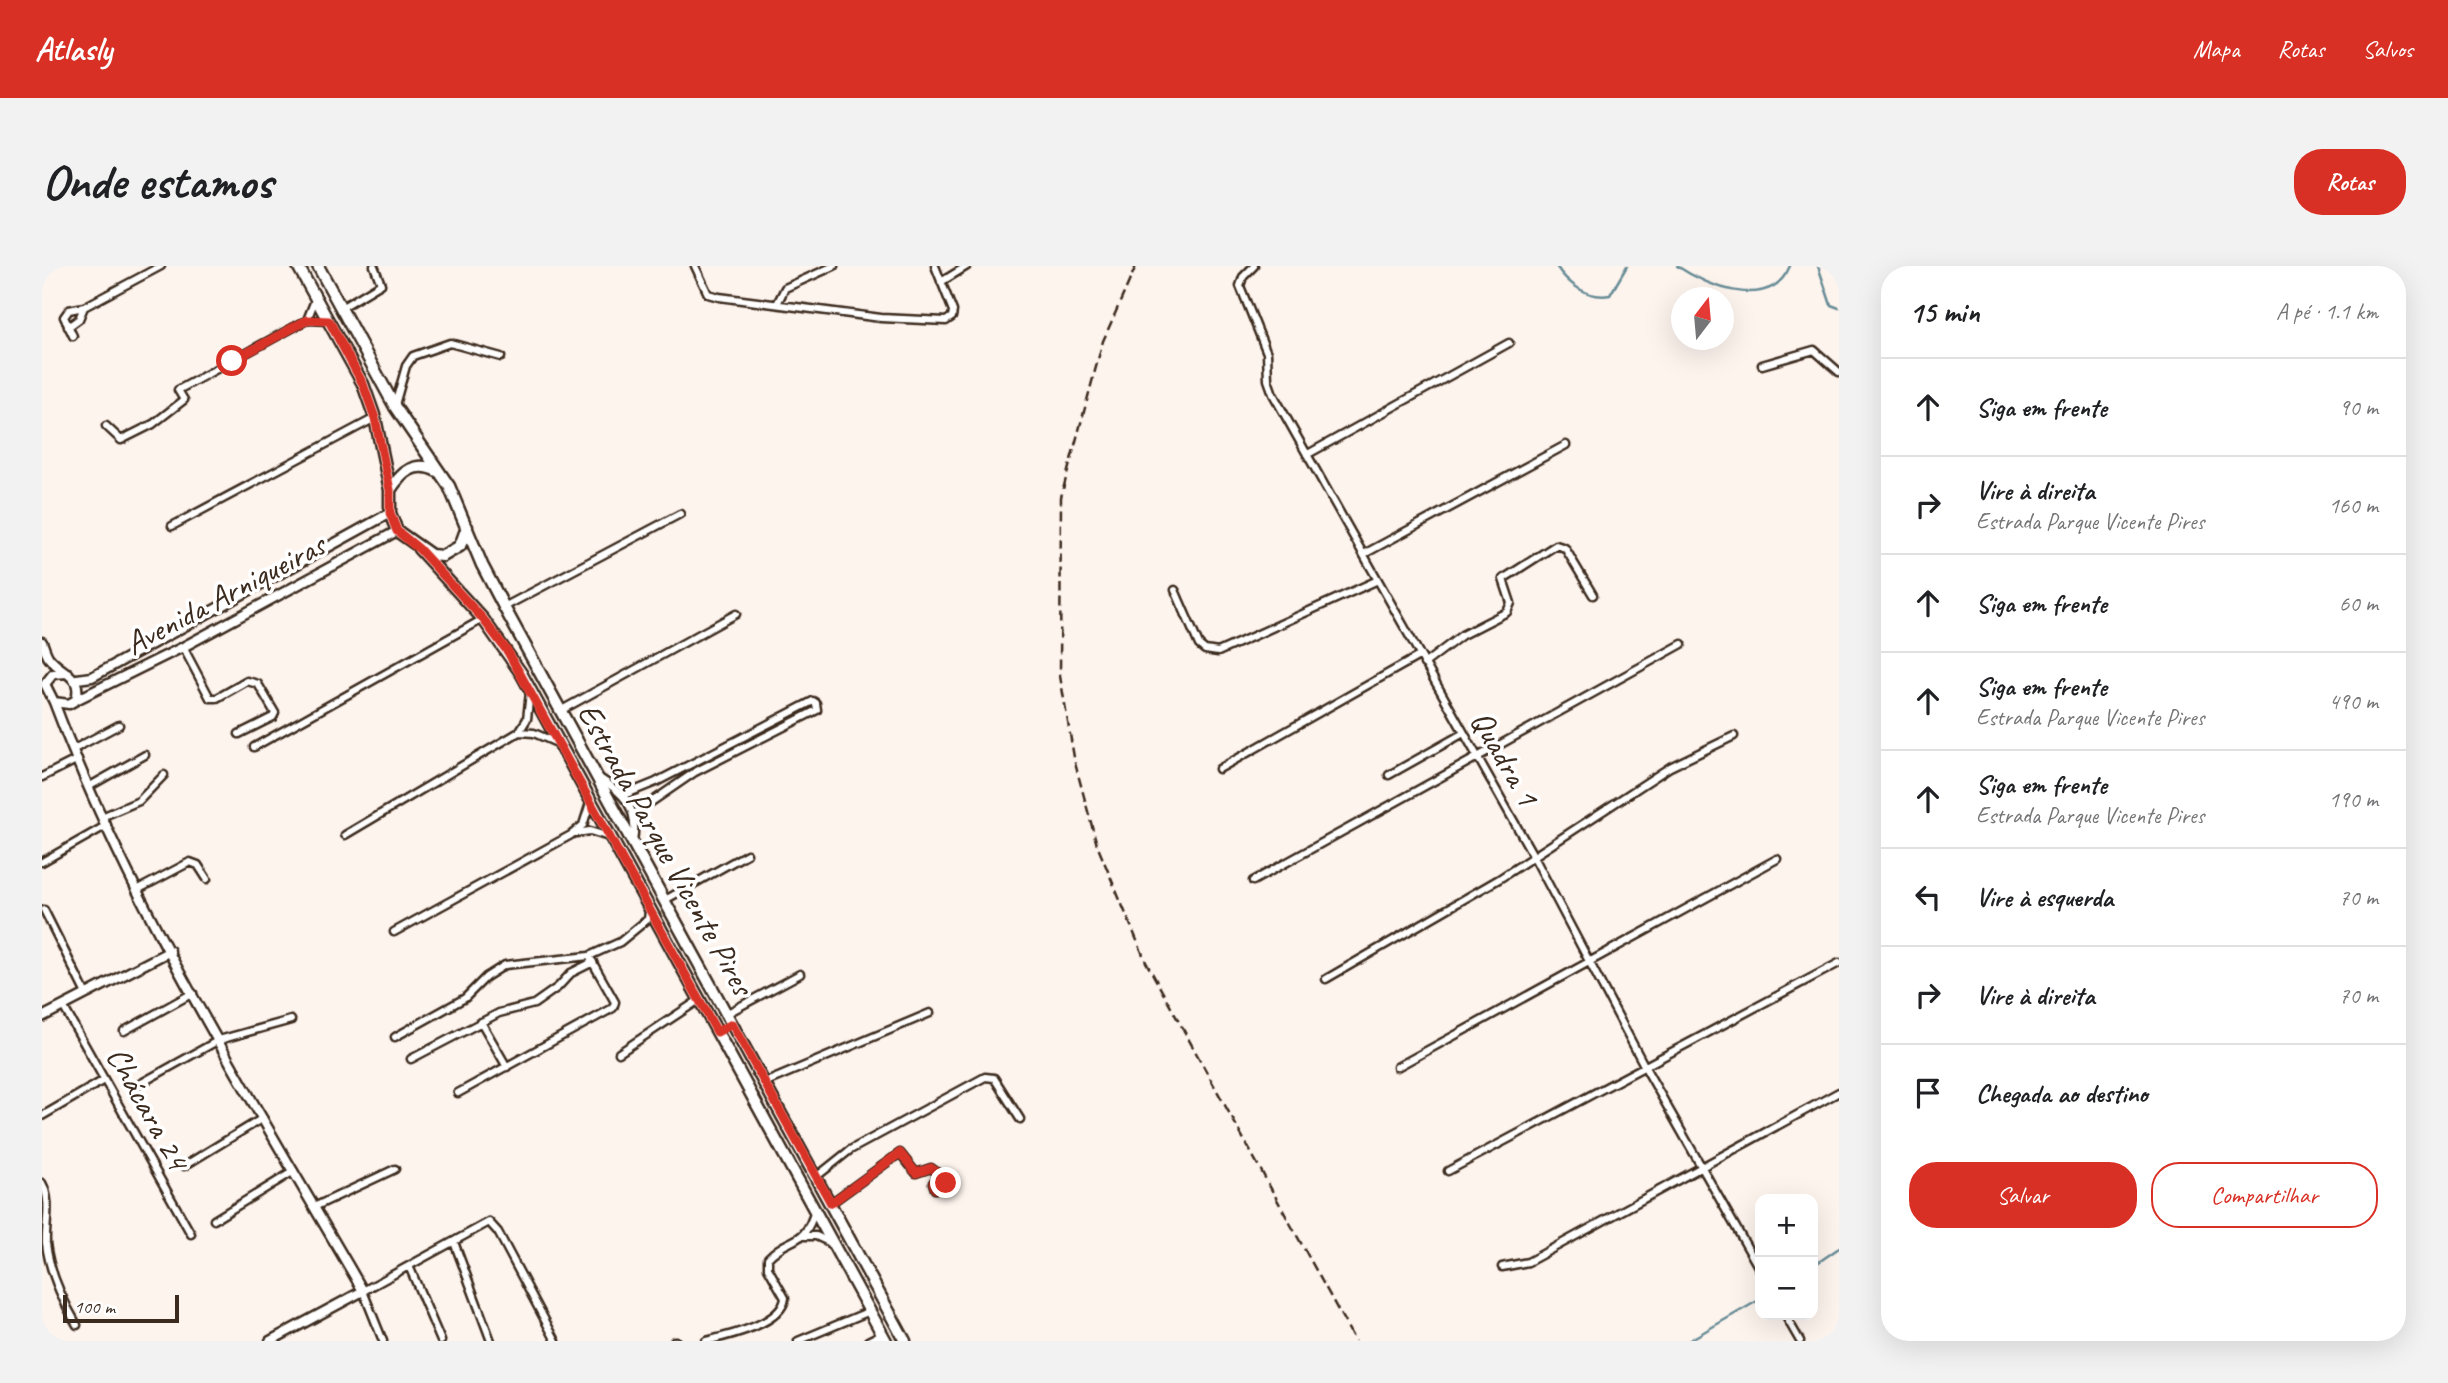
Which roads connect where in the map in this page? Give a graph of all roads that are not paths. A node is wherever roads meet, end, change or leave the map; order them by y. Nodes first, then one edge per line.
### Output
1 (161, 266) edge
2 (298, 266) edge
3 (318, 266) edge
4 (374, 266) edge
5 (695, 266) edge
6 (834, 266) edge
7 (935, 266) edge
8 (967, 266) edge
9 (1254, 266) edge
10 (941, 282) junction
11 (316, 300) junction
12 (777, 304) junction
13 (84, 307) junction
14 (341, 308) junction
15 (307, 320) junction
16 (329, 321) junction
17 (68, 327) junction
18 (74, 336) dead end
19 (1509, 343) dead end
20 (501, 357) dead end
21 (1762, 365) dead end
22 (1839, 372) edge
23 (395, 407) junction
24 (375, 418) junction
25 (106, 426) dead end
26 (1566, 445) dead end
27 (1308, 454) junction
28 (440, 473) junction
29 (390, 490) junction
30 (390, 513) junction
31 (680, 514) dead end
32 (172, 526) dead end
33 (468, 527) junction
34 (397, 531) junction
35 (419, 549) junction
36 (1364, 554) junction
37 (1378, 580) junction
38 (1175, 590) dead end
39 (1593, 595) dead end
40 (504, 607) junction
41 (736, 614) dead end
42 (483, 619) junction
43 (42, 642) edge
44 (1682, 644) dead end
45 (183, 647) junction
46 (1419, 656) junction
47 (1424, 664) junction
48 (68, 673) junction
49 (77, 680) junction
50 (43, 682) edge
51 (530, 692) junction
52 (54, 702) junction
53 (72, 702) junction
54 (560, 711) junction
55 (62, 723) junction
56 (119, 725) dead end
57 (519, 732) junction
58 (239, 734) dead end
59 (1462, 734) junction
60 (1734, 736) dead end
61 (742, 737) junction
62 (557, 743) junction
63 (746, 745) junction
64 (254, 747) dead end
65 (74, 749) junction
66 (145, 755) dead end
67 (78, 759) junction
68 (1476, 759) junction
69 (691, 765) junction
70 (1219, 769) dead end
71 (695, 772) junction
72 (164, 775) dead end
73 (1389, 775) dead end
74 (596, 776) junction
75 (42, 777) edge
76 (656, 782) junction
77 (90, 786) junction
78 (663, 792) junction
79 (624, 795) junction
80 (590, 803) junction
81 (634, 814) junction
82 (105, 821) junction
83 (345, 835) dead end
84 (571, 835) junction
85 (609, 837) junction
86 (633, 842) junction
87 (747, 854) dead end
88 (1534, 857) junction
89 (1777, 859) dead end
90 (42, 862) edge
91 (207, 879) dead end
92 (1253, 881) dead end
93 (139, 889) junction
94 (665, 900) junction
95 (44, 911) dead end
96 (649, 911) junction
97 (638, 929) junction
98 (394, 932) dead end
99 (663, 932) junction
100 (170, 951) junction
101 (591, 959) junction
102 (1590, 963) junction
103 (1839, 963) edge
104 (800, 974) dead end
105 (1326, 979) dead end
106 (193, 993) junction
107 (86, 994) junction
108 (699, 1000) junction
109 (63, 1006) junction
110 (724, 1010) junction
111 (930, 1013) dead end
112 (707, 1014) junction
113 (42, 1017) edge
114 (291, 1020) dead end
115 (481, 1022) junction
116 (732, 1024) junction
117 (124, 1031) dead end
118 (717, 1032) junction
119 (395, 1037) dead end
120 (219, 1040) junction
121 (619, 1053) dead end
122 (411, 1059) dead end
123 (507, 1067) junction
124 (1397, 1067) dead end
125 (1646, 1069) junction
126 (104, 1080) junction
127 (764, 1083) junction
128 (136, 1086) dead end
129 (1839, 1092) edge
130 (458, 1093) dead end
131 (42, 1116) edge
132 (263, 1118) junction
133 (1020, 1119) dead end
134 (1703, 1165) junction
135 (184, 1166) dead end
136 (395, 1169) dead end
137 (294, 1171) junction
138 (1448, 1171) dead end
139 (816, 1177) junction
140 (42, 1183) edge
141 (946, 1183) dead end
142 (831, 1203) junction
143 (314, 1207) junction
144 (815, 1210) junction
145 (214, 1220) dead end
146 (191, 1234) dead end
147 (803, 1236) junction
148 (454, 1242) junction
149 (831, 1243) junction
150 (1755, 1261) edge
151 (409, 1266) junction
152 (1502, 1267) dead end
153 (363, 1291) junction
154 (870, 1311) junction
155 (1788, 1320) edge
156 (76, 1325) dead end
157 (884, 1337) edge
158 (270, 1341) edge
159 (383, 1341) edge
160 (441, 1341) edge
161 (491, 1341) edge
162 (556, 1341) edge
163 (706, 1341) edge
164 (798, 1341) edge
165 (868, 1341) edge
166 (905, 1341) edge
167 (1800, 1341) edge

1 - 13 street
2 - 11 main road
3 - 14 main road
4 - 14 street
5 - 12 street
6 - 12 street
7 - 10 street
8 - 10 street
9 - 27 street, Quadra 1
10 - 12 street
11 - 15 street
11 - 16 main road
13 - 17 street
13 - 17 street
14 - 23 main road
15 - 16 street
15 - 25 street
16 - 24 main road
17 - 18 street
19 - 27 street
20 - 23 street
21 - 22 street
23 - 28 main road
24 - 29 main road
24 - 32 street
26 - 36 street
27 - 36 street, Quadra 1
28 - 29 main road
28 - 33 main road
29 - 30 main road
30 - 34 main road
30 - 49 street, Avenida Arniqueiras
31 - 40 street
33 - 35 main road
33 - 40 main road, Estrada Parque Vicente Pires
34 - 35 main road
34 - 45 street, Avenida Arniqueiras
35 - 42 main road, Estrada Parque Vicente Pires
36 - 37 street, Quadra 1
37 - 38 street
37 - 46 street, Quadra 1
39 - 47 street
40 - 54 main road, Estrada Parque Vicente Pires
41 - 54 street
42 - 51 main road, Estrada Parque Vicente Pires
42 - 64 street
43 - 48 street
44 - 68 street
45 - 53 street, Avenida Arniqueiras
45 - 58 street
46 - 47 street, Quadra 1
46 - 70 street
47 - 59 street, Quadra 1
48 - 49 street
48 - 50 street
49 - 53 street
50 - 52 street
51 - 57 street
51 - 62 main road, Estrada Parque Vicente Pires
52 - 53 street
52 - 55 street
53 - 55 street
54 - 74 main road, Estrada Parque Vicente Pires
55 - 65 street
56 - 65 street
57 - 62 street
57 - 83 street
59 - 68 street, Quadra 1
59 - 73 street
60 - 88 street
61 - 63 street
61 - 63 street
61 - 69 street
62 - 80 main road, Estrada Parque Vicente Pires
63 - 71 street
65 - 67 street
66 - 77 street
67 - 75 street
67 - 77 street
68 - 88 street, Quadra 1
68 - 92 street
69 - 71 street
69 - 76 street
71 - 78 street
72 - 82 street
74 - 79 street
74 - 86 main road, Estrada Parque Vicente Pires
76 - 78 street
76 - 79 street
77 - 82 street
78 - 81 street
79 - 81 street
80 - 84 street
80 - 85 main road, Estrada Parque Vicente Pires
81 - 86 street
82 - 90 street
82 - 93 street
84 - 85 street
84 - 98 street
85 - 96 main road, Estrada Parque Vicente Pires
86 - 94 main road, Estrada Parque Vicente Pires
87 - 94 street
88 - 102 street, Quadra 1
88 - 105 street
89 - 102 street
91 - 93 street
93 - 100 street
94 - 110 main road, Estrada Parque Vicente Pires
95 - 107 street
96 - 97 street
96 - 99 main road, Estrada Parque Vicente Pires
97 - 99 street
97 - 101 street
99 - 108 main road, Estrada Parque Vicente Pires
100 - 106 street
100 - 107 street
101 - 115 street
101 - 119 street
101 - 123 street
102 - 124 street
102 - 125 street, Quadra 1
103 - 125 street
104 - 110 street
106 - 117 street
106 - 120 street
107 - 109 street
108 - 112 main road, Estrada Parque Vicente Pires
108 - 121 street
109 - 113 street
109 - 126 street, Chácara 24
110 - 112 main road
110 - 116 main road, Estrada Parque Vicente Pires
111 - 127 street
112 - 118 main road, Estrada Parque Vicente Pires
114 - 120 street
115 - 122 street
115 - 123 street
116 - 118 main road
116 - 127 main road, Estrada Parque Vicente Pires
118 - 144 main road, Estrada Parque Vicente Pires
120 - 128 street
120 - 132 street
123 - 130 street
125 - 134 street, Quadra 1
125 - 138 street
126 - 131 street
126 - 146 street, Chácara 24
127 - 139 main road, Estrada Parque Vicente Pires
129 - 134 street
132 - 135 street
132 - 137 street
133 - 139 street
134 - 150 street, Quadra 1
134 - 152 street
136 - 143 street
137 - 143 street
137 - 145 street
139 - 142 main road, Estrada Parque Vicente Pires
140 - 156 street
141 - 142 street
142 - 166 main road, Estrada Parque Vicente Pires
143 - 153 street
144 - 147 street
144 - 149 main road, Estrada Parque Vicente Pires
147 - 149 street
147 - 163 street
148 - 151 street
148 - 161 street
148 - 162 street
149 - 154 main road, Estrada Parque Vicente Pires
151 - 153 street
151 - 160 street
153 - 158 street
153 - 159 street
154 - 157 main road, Estrada Parque Vicente Pires
154 - 164 street
155 - 167 street
157 - 165 street

